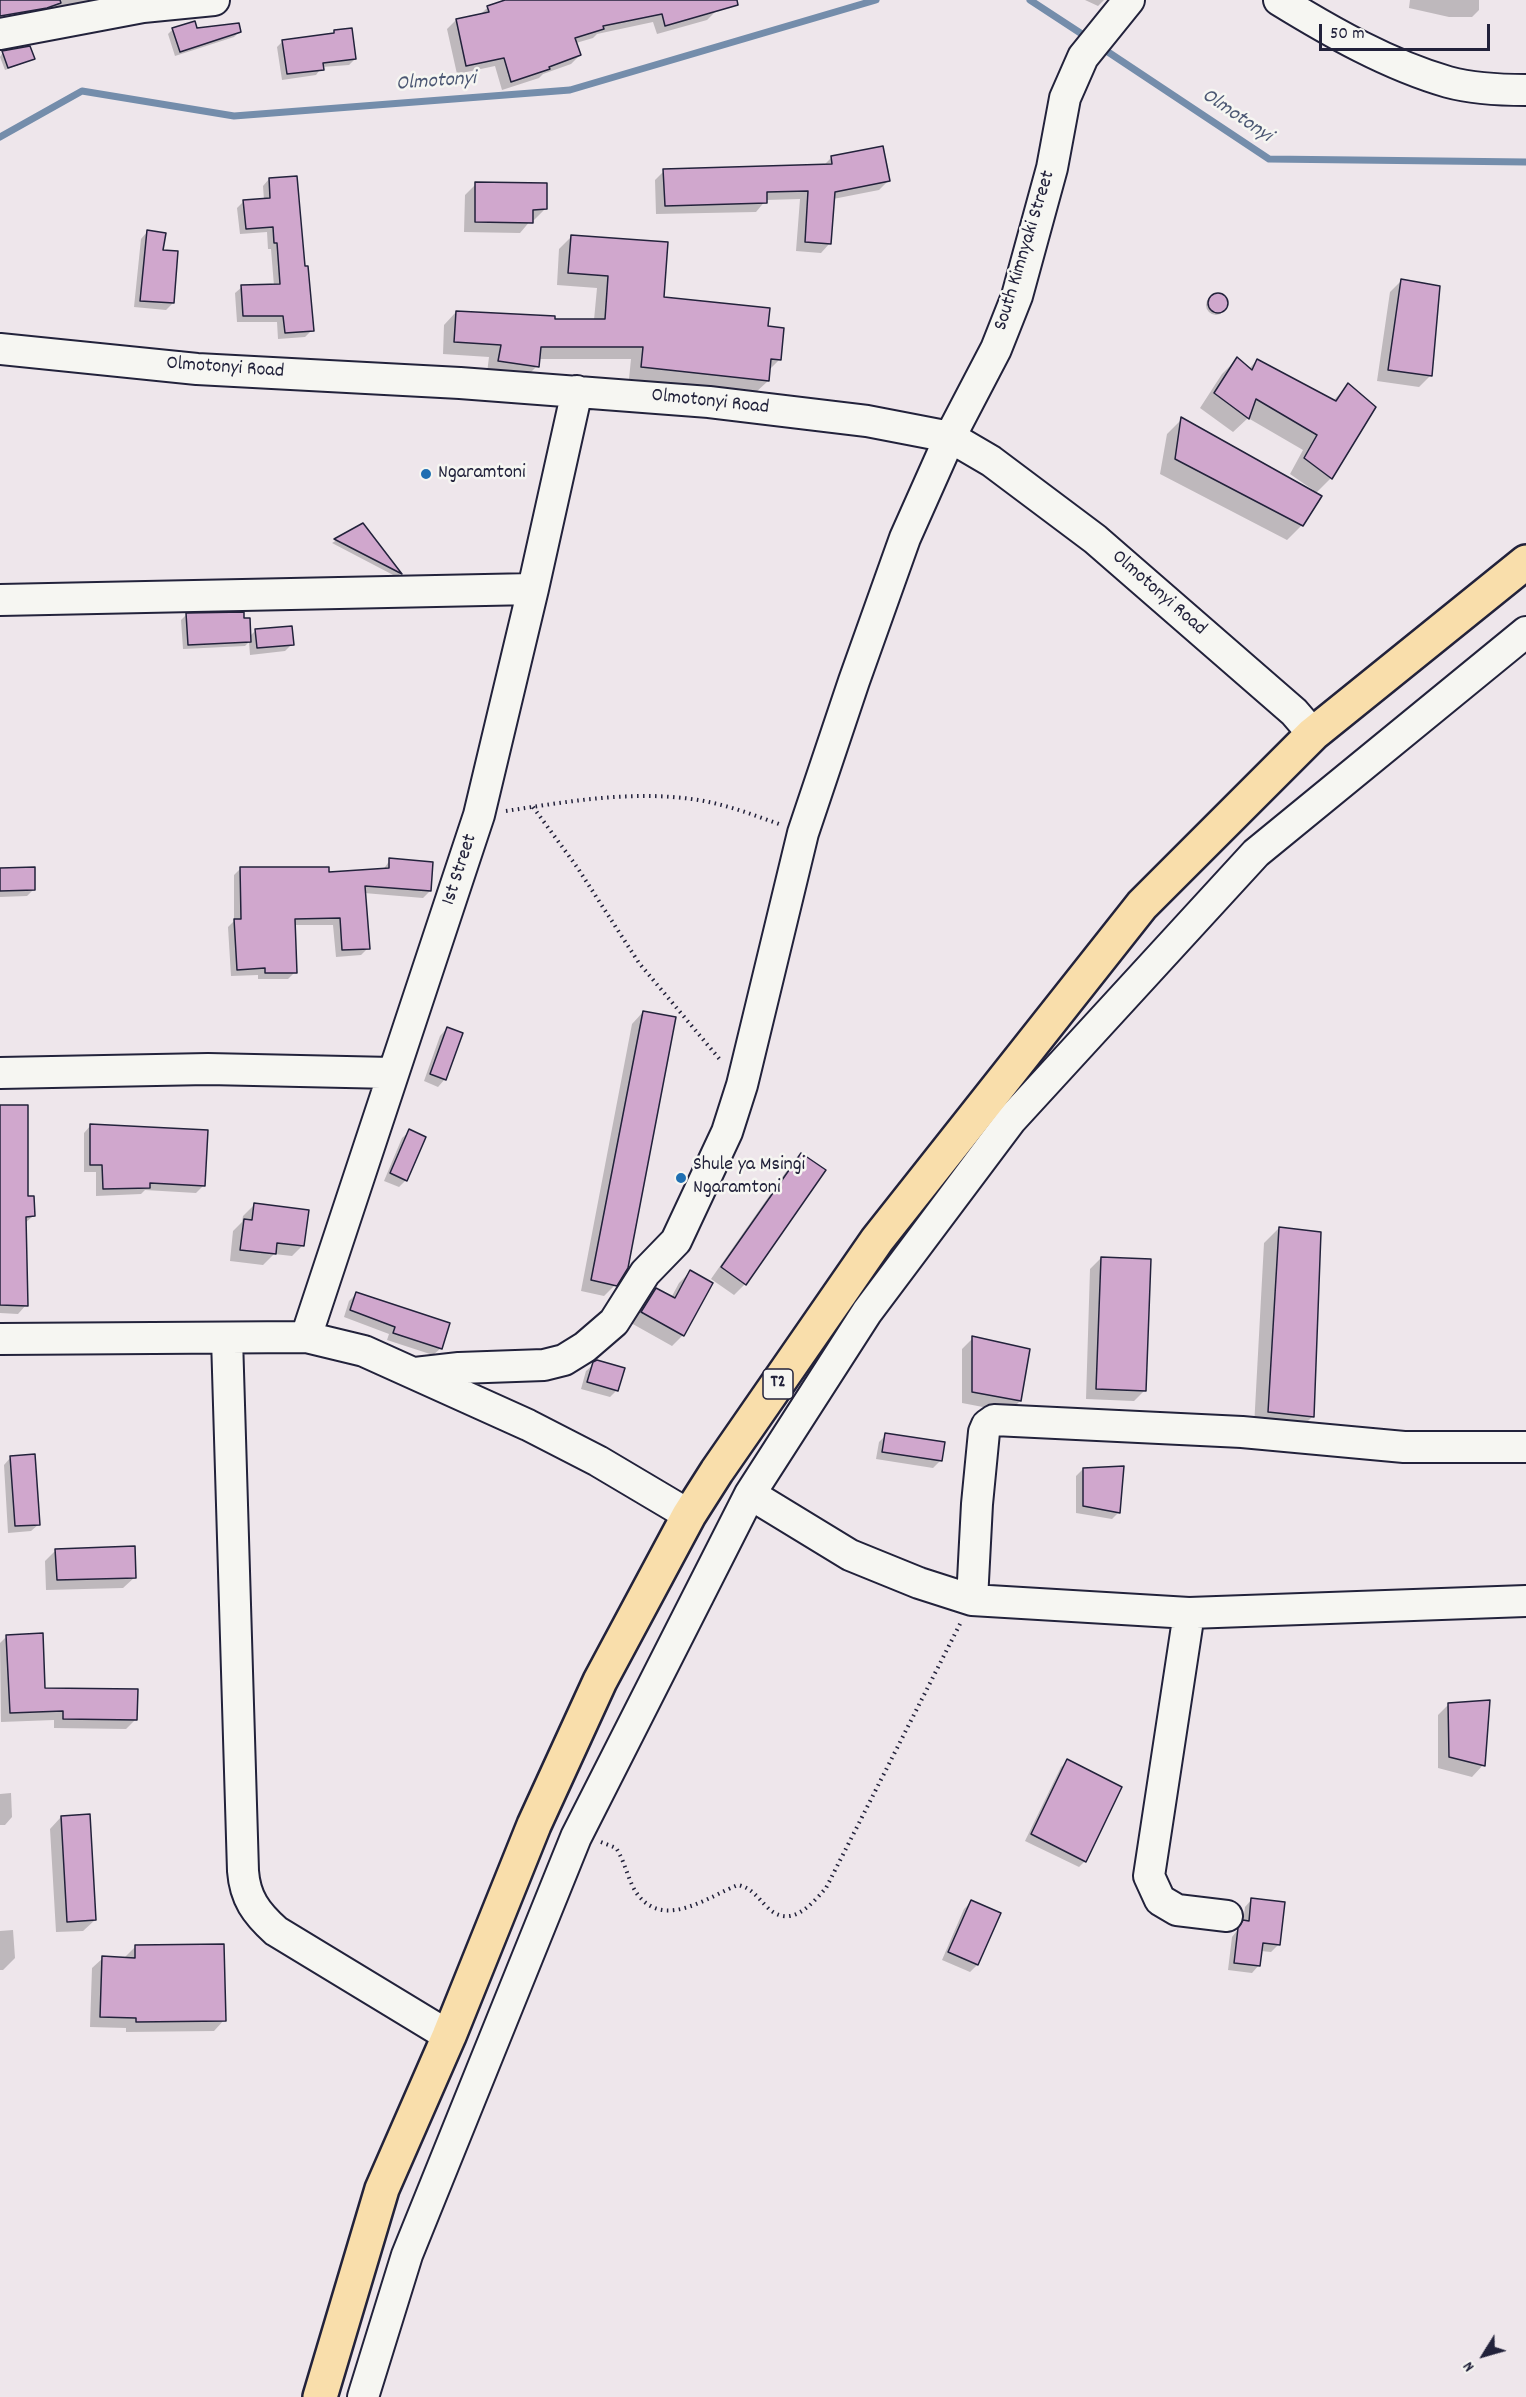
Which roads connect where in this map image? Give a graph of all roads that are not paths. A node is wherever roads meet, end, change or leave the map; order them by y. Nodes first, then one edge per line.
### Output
1 (201, 0) edge
2 (214, 0) edge
3 (1278, 0) edge
4 (1121, 10) edge
5 (0, 34) edge
6 (1526, 90) edge
7 (0, 349) edge
8 (577, 391) junction
9 (950, 437) junction
10 (1526, 562) edge
11 (533, 589) junction
12 (0, 600) edge
13 (1526, 632) edge
14 (1313, 734) junction
15 (0, 1073) edge
16 (392, 1073) junction
17 (306, 1337) junction
18 (227, 1338) junction
19 (0, 1339) edge
20 (416, 1373) junction
21 (1526, 1447) edge
22 (750, 1494) junction
23 (689, 1515) junction
24 (972, 1600) junction
25 (1526, 1601) edge
26 (1189, 1613) junction
27 (1227, 1916) dead end
28 (449, 2036) junction
29 (320, 2397) edge
30 (363, 2397) edge

1 - 2 street
1 - 5 street
3 - 6 street
4 - 9 street, South Kimnyaki Street
7 - 8 street, Olmotonyi Road
8 - 9 street, Olmotonyi Road
8 - 11 street, 1st Street
9 - 14 street, Olmotonyi Road
9 - 20 street, South Kimnyaki Street
10 - 14 highway, T2
11 - 12 street
11 - 16 street, 1st Street
13 - 22 street
14 - 23 highway, T2
15 - 16 street
16 - 17 street, 1st Street
17 - 18 street
17 - 20 street
18 - 19 street
18 - 28 street
20 - 23 street
21 - 24 street
22 - 24 street
22 - 30 street
23 - 28 highway, T2
24 - 26 street
25 - 26 street
26 - 27 street
28 - 29 highway, T2

